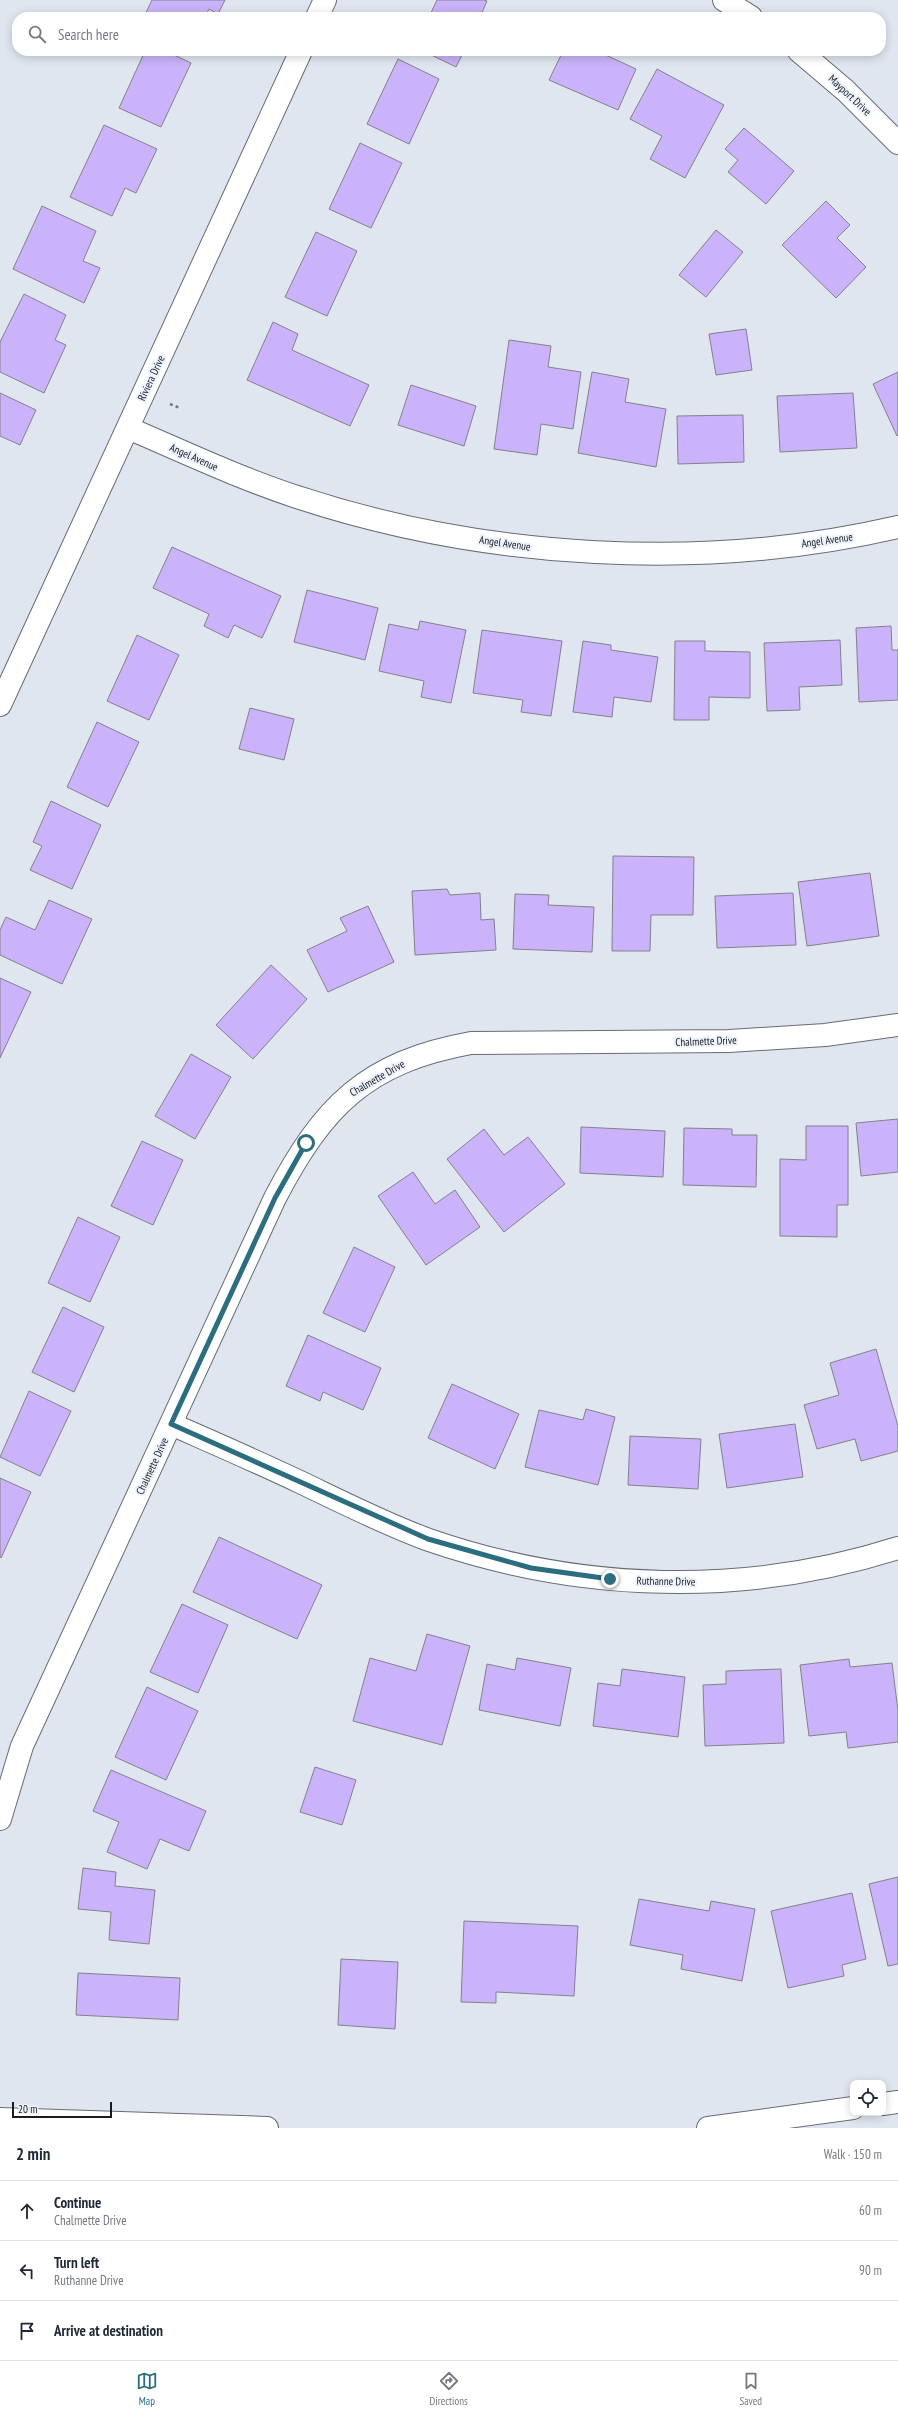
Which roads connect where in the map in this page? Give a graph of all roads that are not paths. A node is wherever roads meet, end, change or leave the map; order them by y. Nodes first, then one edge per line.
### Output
1 (324, 0) edge
2 (724, 0) edge
3 (319, 12) edge
4 (743, 12) edge
5 (299, 56) edge
6 (805, 56) edge
7 (898, 142) edge
8 (128, 428) junction
9 (898, 527) edge
10 (0, 705) edge
11 (898, 1025) edge
12 (171, 1424) junction
13 (898, 1548) edge
14 (0, 1819) edge
15 (898, 2102) edge
16 (886, 2104) edge
17 (850, 2108) edge
18 (0, 2119) edge
19 (267, 2128) edge
20 (708, 2128) edge

1 - 3 street
2 - 4 street
5 - 8 street, Riviera Drive
6 - 7 street, Mayport Drive
8 - 9 street, Angel Avenue
8 - 10 street, Riviera Drive
11 - 12 street, Chalmette Drive
12 - 13 street, Ruthanne Drive
12 - 14 street, Chalmette Drive
15 - 16 street
17 - 20 street
18 - 19 street

